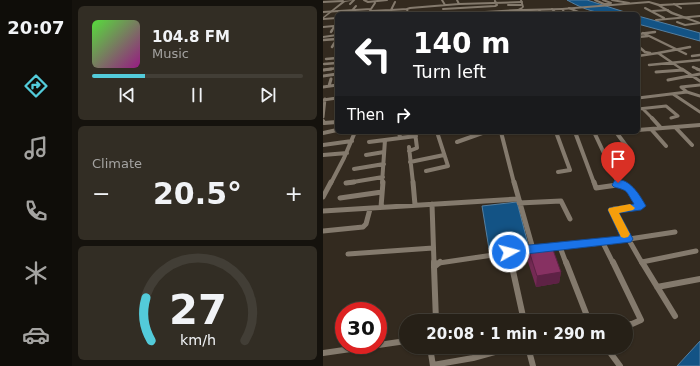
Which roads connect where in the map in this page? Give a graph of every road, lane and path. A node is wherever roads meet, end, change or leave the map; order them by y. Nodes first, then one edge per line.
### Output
1 (355, 0) edge
2 (364, 0) edge
3 (381, 0) edge
4 (387, 0) edge
5 (442, 0) edge
6 (498, 0) edge
7 (595, 0) edge
8 (603, 0) edge
9 (612, 0) edge
10 (329, 1) edge
11 (343, 1) junction
12 (495, 1) edge
13 (616, 1) junction
14 (625, 1) edge
15 (648, 1) edge
16 (395, 2) dead end
17 (458, 2) edge
18 (522, 2) edge
19 (375, 3) dead end
20 (629, 3) junction
21 (700, 3) edge
22 (323, 4) edge
23 (350, 4) dead end
24 (613, 4) junction
25 (674, 4) junction
26 (445, 5) junction
27 (508, 5) dead end
28 (659, 5) junction
29 (356, 6) dead end
30 (440, 6) junction
31 (562, 8) junction
32 (569, 8) junction
33 (645, 8) dead end
34 (681, 8) dead end
35 (407, 9) junction
36 (443, 9) junction
37 (552, 9) junction
38 (351, 10) junction
39 (371, 10) junction
40 (391, 10) junction
41 (520, 10) junction
42 (526, 10) joint
43 (539, 10) joint
44 (668, 10) junction
45 (332, 11) junction
46 (651, 11) junction
47 (323, 12) edge
48 (408, 12) edge
49 (444, 12) edge
50 (482, 12) edge
51 (516, 12) edge
52 (555, 12) edge
53 (565, 12) edge
54 (578, 12) edge
55 (700, 16) edge
56 (323, 18) edge
57 (335, 18) edge
58 (664, 18) dead end
59 (686, 18) junction
60 (656, 20) dead end
61 (677, 22) dead end
62 (700, 23) edge
63 (685, 25) junction
64 (680, 26) dead end
65 (323, 27) edge
66 (335, 29) edge
67 (655, 32) dead end
68 (643, 33) junction
69 (640, 34) edge
70 (335, 35) edge
71 (323, 36) edge
72 (648, 36) junction
73 (640, 37) edge
74 (335, 39) edge
75 (323, 40) edge
76 (335, 42) edge
77 (332, 47) dead end
78 (690, 47) dead end
79 (640, 48) edge
80 (676, 50) junction
81 (651, 53) junction
82 (658, 53) junction
83 (686, 54) dead end
84 (700, 55) edge
85 (640, 56) edge
86 (335, 58) edge
87 (326, 59) dead end
88 (699, 60) edge
89 (335, 63) edge
90 (673, 63) junction
91 (323, 64) edge
92 (649, 65) dead end
93 (693, 66) dead end
94 (335, 68) edge
95 (323, 70) edge
96 (683, 70) junction
97 (700, 70) edge
98 (656, 72) dead end
99 (335, 74) edge
100 (700, 74) edge
101 (323, 76) edge
102 (692, 76) junction
103 (331, 78) dead end
104 (667, 80) dead end
105 (700, 81) edge
106 (335, 85) edge
107 (700, 85) edge
108 (329, 86) junction
109 (323, 87) edge
110 (687, 92) junction
111 (673, 94) junction
112 (700, 96) edge
113 (335, 98) edge
114 (640, 98) edge
115 (324, 100) edge
116 (672, 105) dead end
117 (666, 106) junction
118 (643, 109) joint
119 (700, 112) edge
120 (323, 117) edge
121 (671, 118) dead end
122 (323, 121) edge
123 (335, 122) edge
124 (699, 126) edge
125 (675, 127) junction
126 (661, 128) junction
127 (651, 129) junction
128 (335, 130) edge
129 (640, 130) edge
130 (323, 133) edge
131 (354, 134) edge
132 (399, 134) edge
133 (416, 134) edge
134 (438, 134) edge
135 (481, 134) edge
136 (502, 134) edge
137 (557, 134) edge
138 (576, 134) edge
139 (595, 134) edge
140 (617, 134) edge
141 (400, 138) junction
142 (385, 140) junction
143 (352, 141) junction
144 (369, 142) dead end
145 (457, 142) dead end
146 (323, 145) edge
147 (692, 145) dead end
148 (666, 146) dead end
149 (630, 151) dead end
150 (384, 152) junction
151 (347, 153) junction
152 (323, 155) edge
153 (366, 155) dead end
154 (444, 155) junction
155 (410, 162) junction
156 (383, 164) junction
157 (354, 169) dead end
158 (426, 171) dead end
159 (558, 172) dead end
160 (383, 177) junction
161 (346, 183) dead end
162 (617, 185) junction
163 (382, 192) junction
164 (323, 197) edge
165 (340, 198) dead end
166 (519, 201) junction
167 (432, 204) junction
168 (415, 205) junction
169 (381, 207) junction
170 (369, 209) junction
171 (323, 211) edge
172 (570, 218) dead end
173 (323, 231) edge
174 (675, 232) dead end
175 (627, 239) junction
176 (603, 243) junction
177 (560, 247) junction
178 (433, 248) junction
179 (533, 249) junction
180 (696, 251) dead end
181 (509, 252) junction
182 (348, 254) dead end
183 (642, 262) junction
184 (434, 267) junction
185 (700, 279) edge
186 (657, 287) junction
187 (436, 314) edge
188 (522, 314) edge
189 (586, 314) edge
190 (675, 316) dead end
191 (633, 324) edge
192 (399, 342) edge
193 (323, 353) edge
194 (431, 354) edge
195 (488, 354) edge
196 (530, 354) edge
197 (611, 354) edge
198 (433, 366) edge
199 (533, 366) edge
200 (620, 366) edge

1 - 11 street
1 - 23 street
2 - 3 street
3 - 4 street
5 - 26 street
6 - 12 street
7 - 24 street
8 - 24 street
9 - 13 street
10 - 11 street
10 - 22 street
11 - 45 street
12 - 17 street
12 - 18 street
12 - 36 street
13 - 14 street
13 - 20 street
15 - 20 street
15 - 28 street
16 - 40 street
17 - 26 street
18 - 27 street
18 - 41 street
19 - 39 street
20 - 24 street
20 - 32 street
21 - 25 street
25 - 28 street
25 - 34 street
26 - 30 street
28 - 44 street
29 - 38 street
30 - 35 street
30 - 36 street
31 - 32 street
31 - 37 street
31 - 53 street
32 - 54 street
33 - 46 street
35 - 40 street
35 - 48 street
36 - 49 street
37 - 43 street
37 - 52 street
38 - 39 street
38 - 45 street
39 - 40 street
41 - 42 street
41 - 50 street
41 - 51 street
42 - 43 street
44 - 46 street
44 - 59 street
45 - 47 street
45 - 56 street
46 - 58 street
55 - 59 street
56 - 57 street
59 - 60 street
59 - 62 street
61 - 63 street
62 - 63 street
63 - 64 street
65 - 66 street
67 - 68 street
68 - 69 street
68 - 72 street
70 - 71 street
72 - 73 street
72 - 80 street
74 - 75 street
76 - 77 street
78 - 80 street
79 - 81 street
80 - 82 street
80 - 83 street
81 - 82 street
81 - 85 street
82 - 90 street
84 - 88 street
86 - 87 street
88 - 90 street
89 - 91 street
90 - 92 street
90 - 96 street
93 - 97 street
94 - 95 street
96 - 98 street
96 - 102 street
99 - 101 street
100 - 102 street
102 - 104 street
102 - 105 street
103 - 108 street
106 - 108 street
107 - 110 street
108 - 109 street
110 - 111 street
110 - 112 street
111 - 114 street
111 - 119 street
113 - 115 street
115 - 120 street
116 - 117 street
117 - 118 street
117 - 121 street
118 - 126 street
122 - 123 street
124 - 125 street
125 - 126 street
125 - 147 street
126 - 127 street
127 - 129 street
127 - 148 street
128 - 130 street
131 - 143 street
132 - 141 street
133 - 141 street
133 - 155 street
134 - 154 street
135 - 145 street
136 - 166 street
137 - 159 street
138 - 162 street
139 - 162 street
140 - 149 street
141 - 142 street
142 - 144 street
142 - 150 street
143 - 146 street
143 - 151 street
150 - 153 street
150 - 156 street
151 - 152 street
151 - 164 street
154 - 155 street
154 - 158 street
155 - 168 street
156 - 157 street
156 - 160 street
160 - 161 street
160 - 163 street
162 - 175 street
163 - 165 street
163 - 169 street
166 - 167 street
166 - 172 street
166 - 179 street
167 - 168 street
167 - 178 street
168 - 169 street
169 - 170 street
170 - 171 street
170 - 173 street
174 - 175 street
175 - 176 street
175 - 183 street
176 - 177 street
176 - 191 street
177 - 179 street
177 - 189 street
178 - 182 street
178 - 184 street
179 - 181 street
180 - 183 street
181 - 184 street
181 - 188 street
183 - 186 street
184 - 187 street
185 - 186 street
186 - 190 street
192 - 193 street
194 - 198 street
195 - 198 street
196 - 199 street
197 - 200 street

